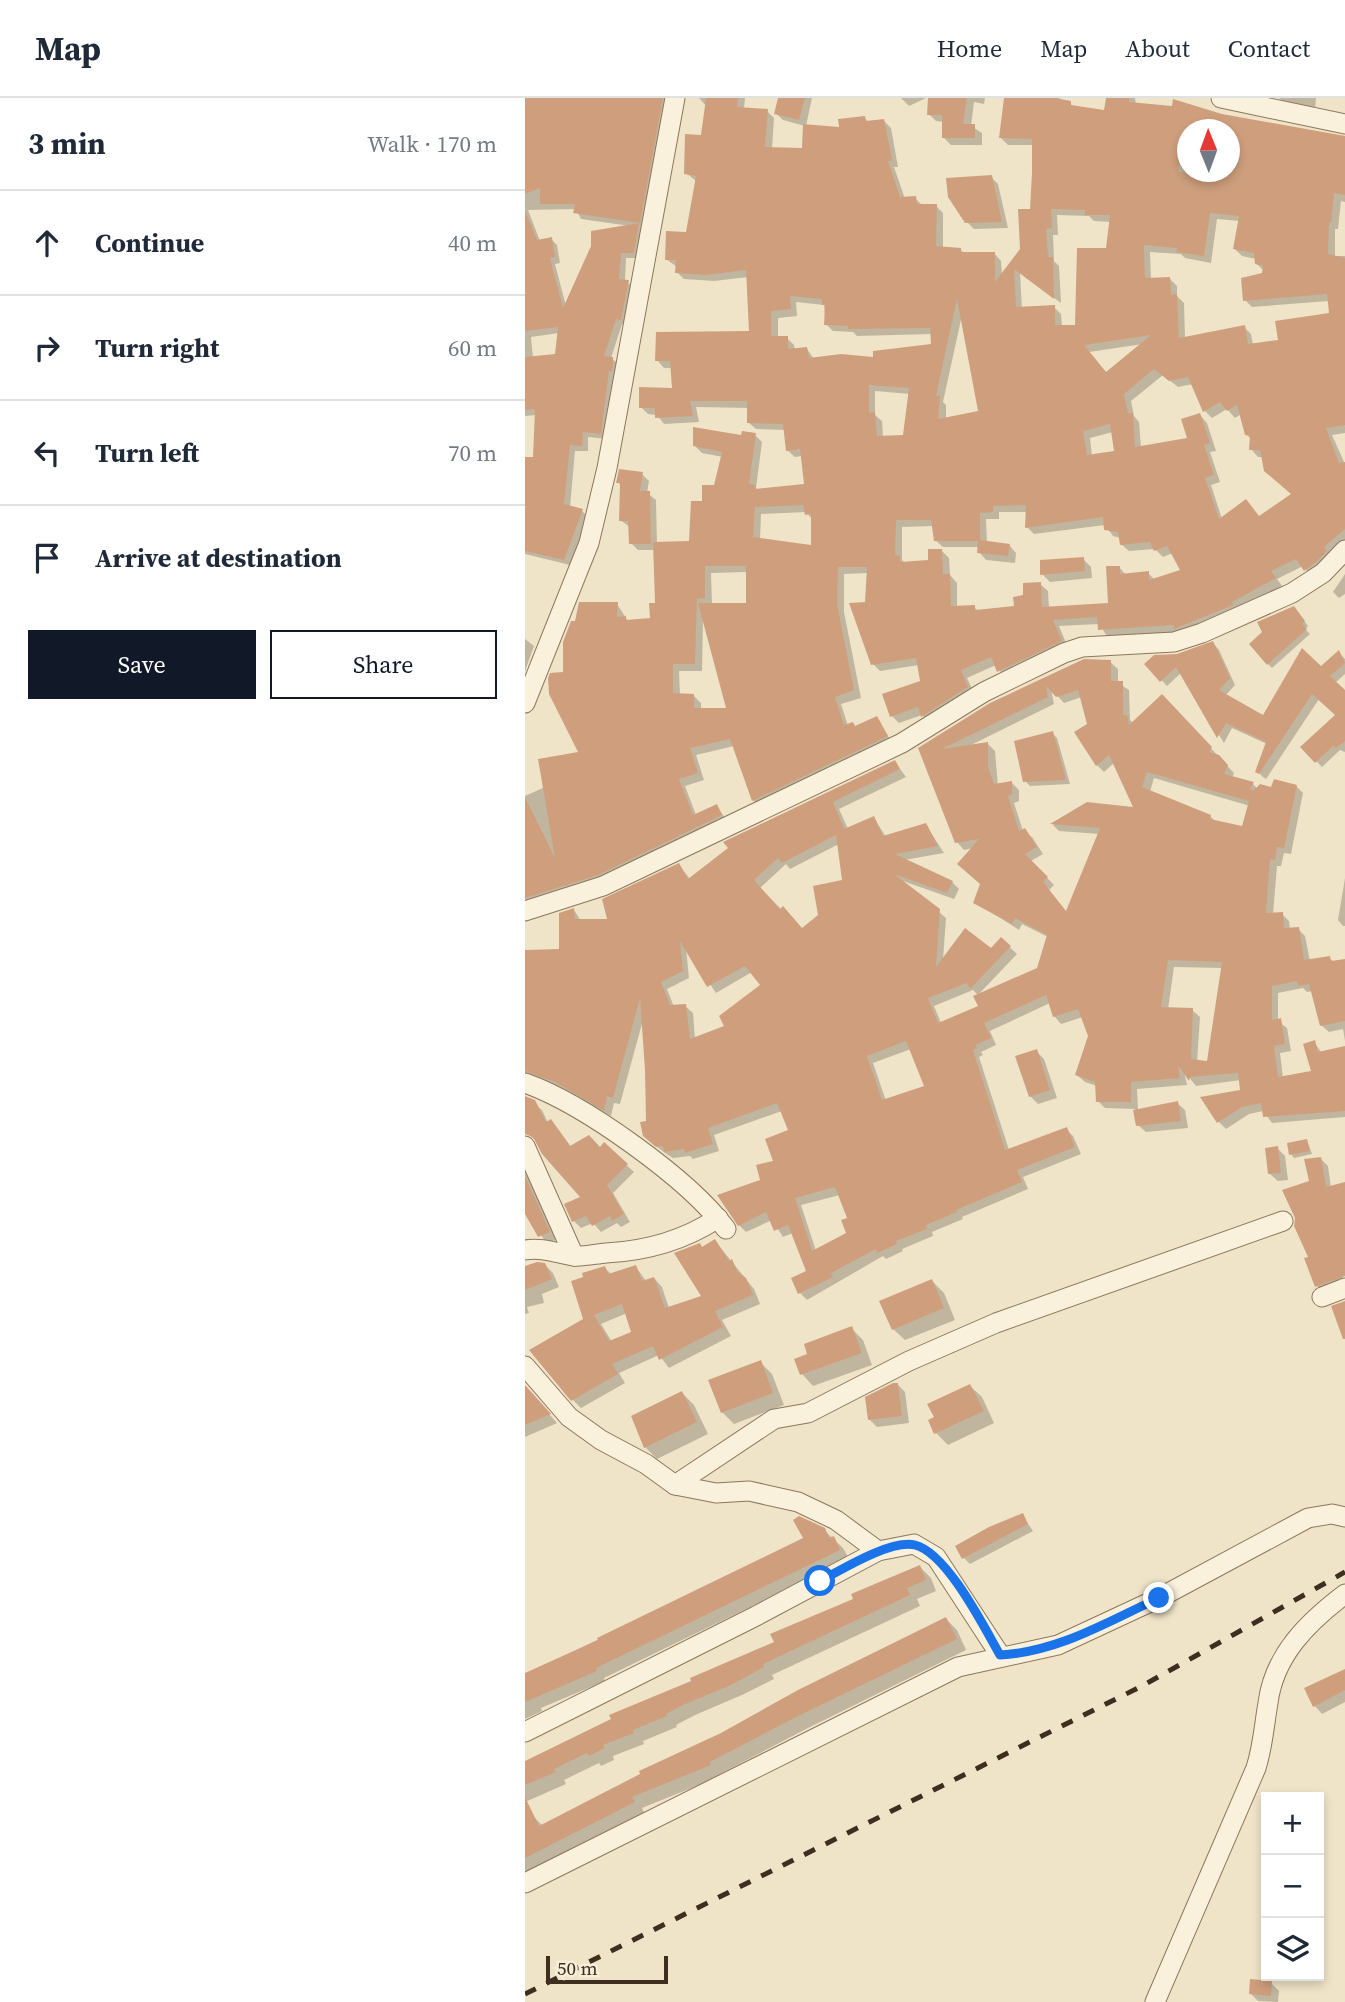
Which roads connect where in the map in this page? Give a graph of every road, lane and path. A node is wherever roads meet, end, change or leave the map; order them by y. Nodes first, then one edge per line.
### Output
1 (675, 98) edge
2 (1221, 98) edge
3 (1345, 124) edge
4 (1345, 550) edge
5 (525, 703) edge
6 (525, 911) edge
7 (525, 1083) edge
8 (525, 1146) edge
9 (1283, 1221) dead end
10 (525, 1250) edge
11 (574, 1256) junction
12 (1345, 1288) edge
13 (1322, 1297) dead end
14 (525, 1366) edge
15 (675, 1485) junction
16 (1345, 1517) edge
17 (878, 1551) junction
18 (1345, 1594) edge
19 (1000, 1655) junction
20 (525, 1731) edge
21 (525, 1883) edge
22 (1155, 2002) edge

1 - 5 street
2 - 3 street
4 - 6 street
7 - 11 street
8 - 11 street
9 - 15 street
10 - 11 street
12 - 13 street
14 - 15 street
15 - 17 street
16 - 19 street
17 - 19 street
17 - 20 street
18 - 22 street
19 - 21 street

